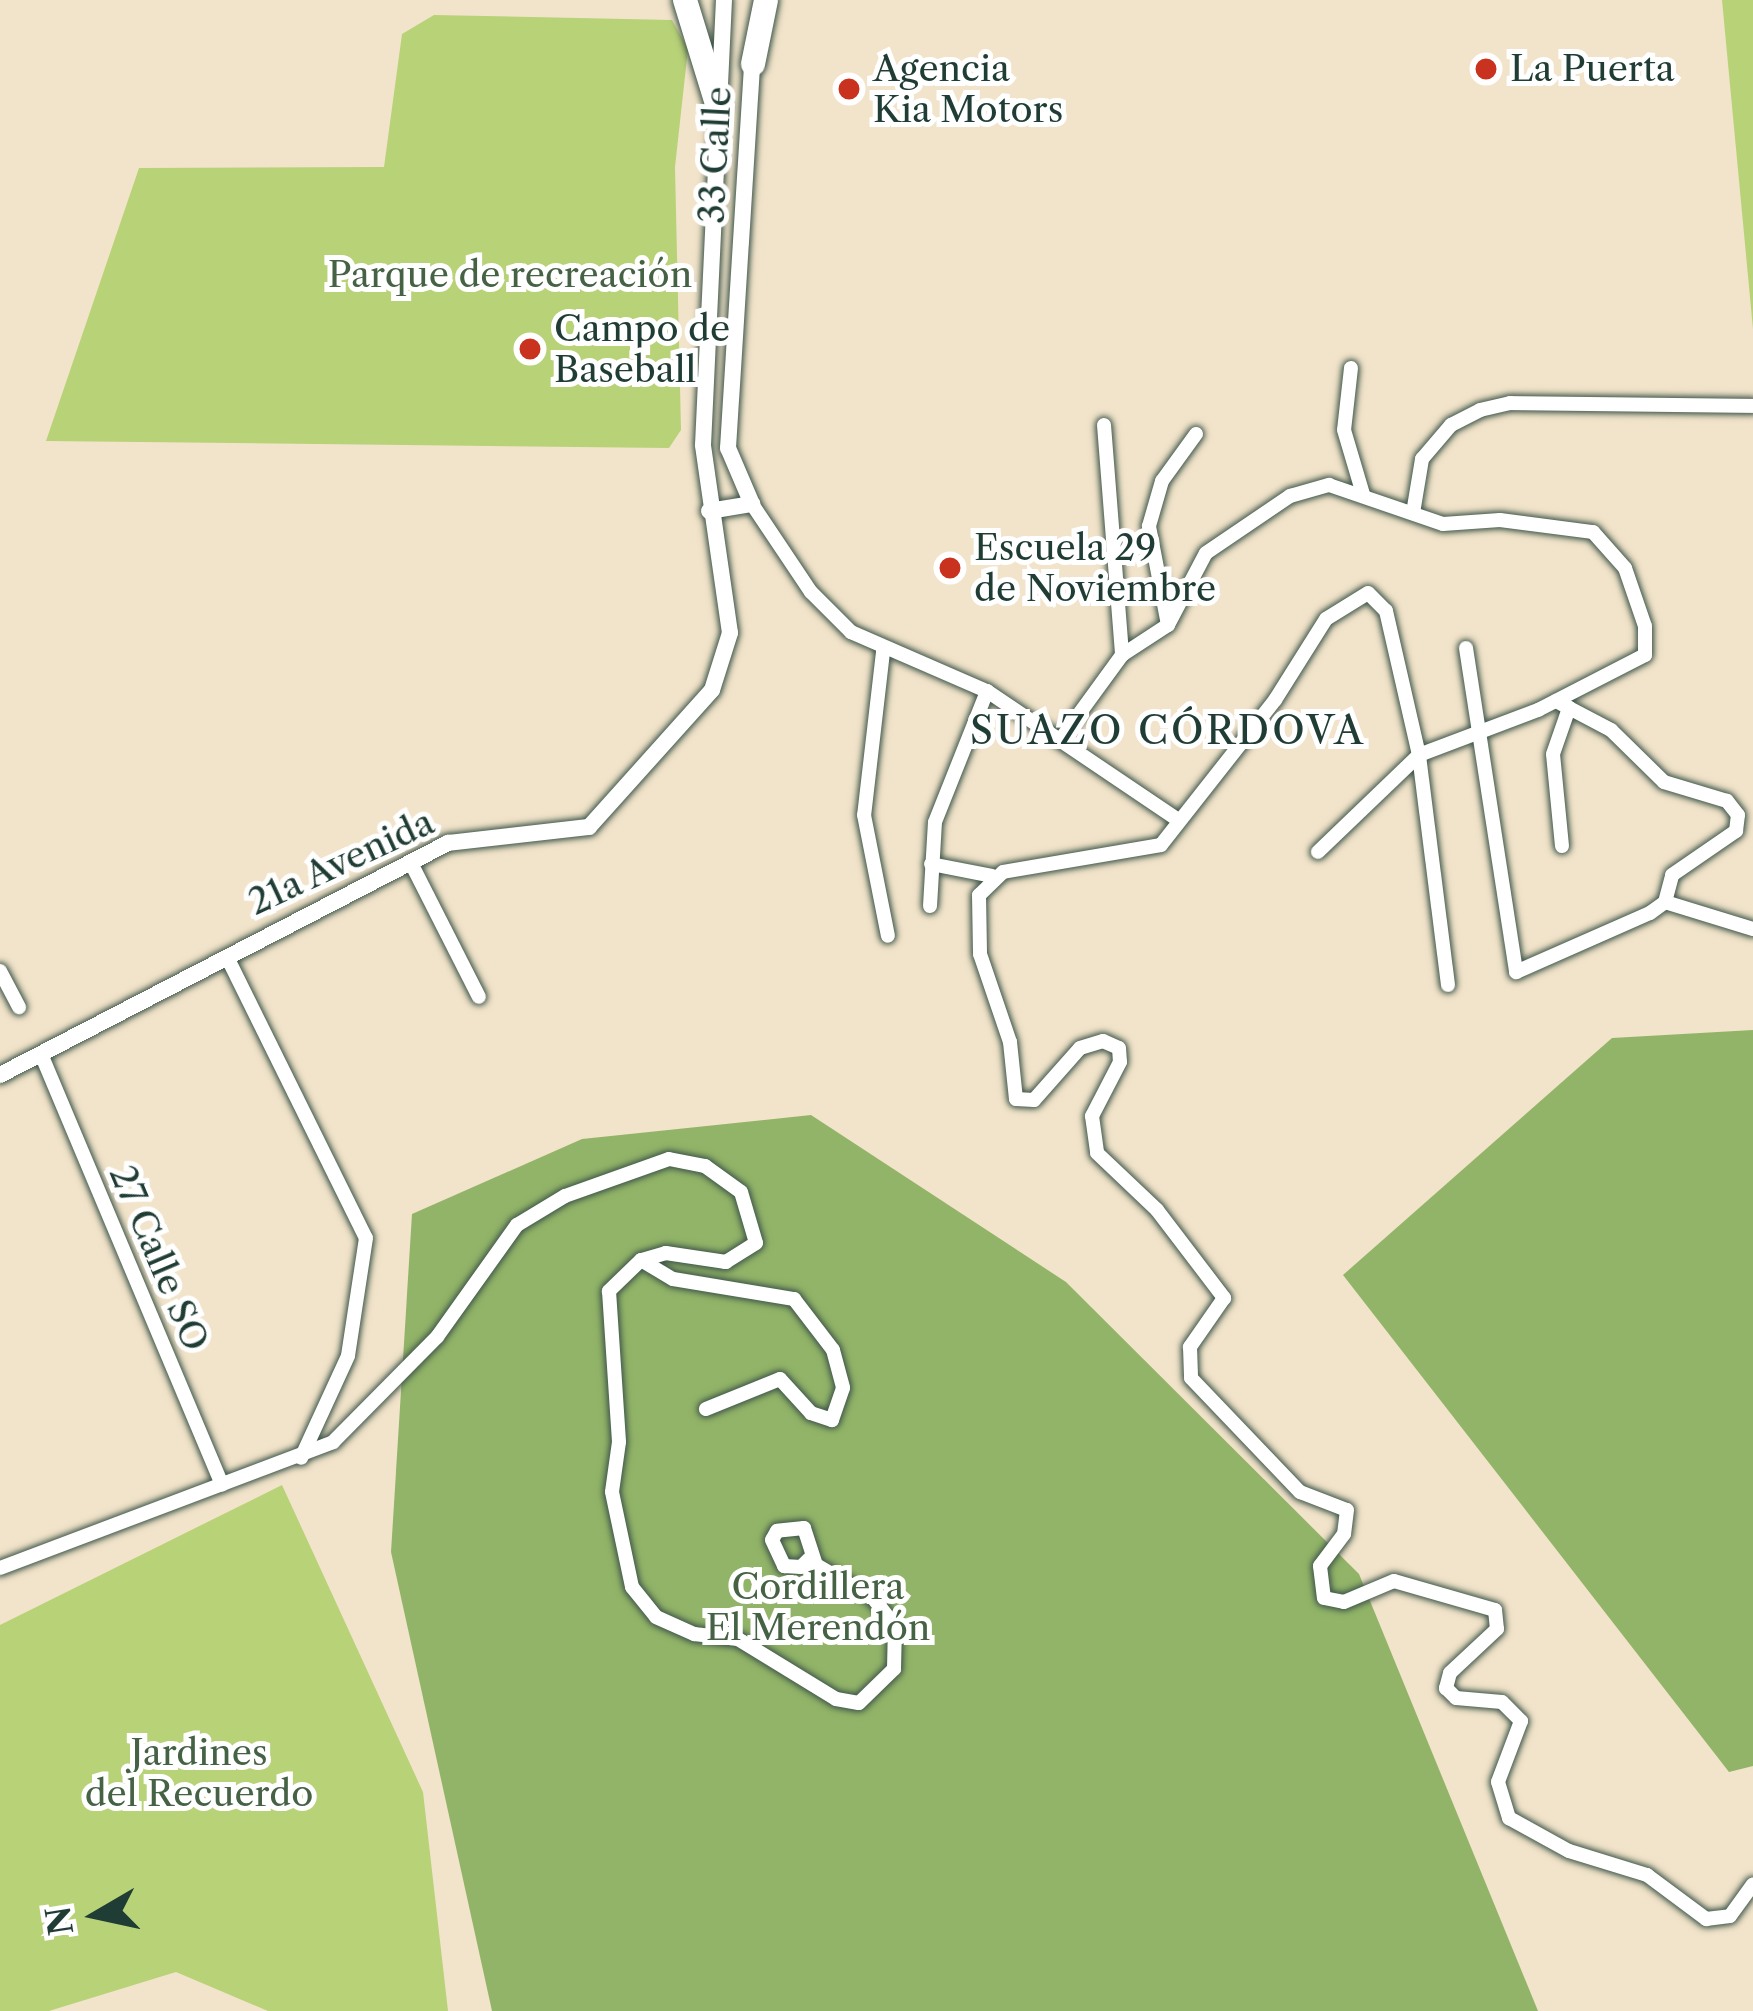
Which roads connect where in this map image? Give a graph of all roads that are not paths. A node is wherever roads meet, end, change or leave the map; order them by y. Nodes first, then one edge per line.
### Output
1 (685, 0) edge
2 (724, 0) edge
3 (755, 0) edge
4 (766, 0) edge
5 (753, 64) junction
6 (718, 106) junction
7 (715, 160) junction
8 (749, 163) junction
9 (1351, 368) dead end
10 (705, 384) junction
11 (732, 386) junction
12 (1753, 406) edge
13 (1104, 425) dead end
14 (1196, 434) dead end
15 (1363, 494) junction
16 (752, 504) junction
17 (709, 511) junction
18 (1413, 513) junction
19 (1168, 625) junction
20 (1466, 648) dead end
21 (884, 652) junction
22 (1122, 655) junction
23 (712, 690) joint
24 (987, 691) junction
25 (1562, 704) junction
26 (1484, 729) junction
27 (1063, 736) junction
28 (1419, 755) junction
29 (1178, 820) junction
30 (1562, 846) dead end
31 (1318, 852) dead end
32 (411, 862) junction
33 (932, 864) junction
34 (992, 876) junction
35 (1665, 902) junction
36 (930, 906) dead end
37 (1753, 929) edge
38 (888, 936) dead end
39 (227, 957) junction
40 (0, 971) edge
41 (1448, 985) dead end
42 (479, 998) dead end
43 (19, 1007) dead end
44 (41, 1054) junction
45 (0, 1075) edge
46 (641, 1260) junction
47 (706, 1409) dead end
48 (299, 1460) junction
49 (222, 1484) junction
50 (812, 1557) dead end
51 (0, 1568) edge
52 (1753, 1884) edge

1 - 6 highway
2 - 6 street, 33 Calle
3 - 5 street, 33 Calle
4 - 5 highway
5 - 8 street, 33 Calle
6 - 7 street, 33 Calle
7 - 8 street
7 - 10 street, 33 Calle
8 - 11 street, 33 Calle
9 - 15 street
10 - 11 street
10 - 17 street, 33 Calle
11 - 16 street, 33 Calle
12 - 18 street
13 - 22 street
14 - 19 street
15 - 18 street
15 - 19 street
16 - 17 street
16 - 21 street
17 - 23 street, 33 Calle
18 - 25 street
19 - 22 street
20 - 26 street
21 - 24 street
21 - 38 street
22 - 27 street
23 - 32 street, 21a Avenida
24 - 27 street
24 - 33 street
25 - 26 street
25 - 30 street
25 - 35 street
26 - 28 street
26 - 35 street
27 - 29 street
28 - 29 street
28 - 31 street
28 - 41 street
29 - 34 street
32 - 39 street, 21a Avenida
32 - 42 street
33 - 34 street
33 - 36 street
34 - 52 street
35 - 37 street
39 - 44 street, 21a Avenida
39 - 48 street
40 - 43 street
44 - 45 street, 21a Avenida
44 - 49 street, 27 Calle SO
46 - 47 street
46 - 48 street
46 - 50 street
48 - 49 street
49 - 51 street

